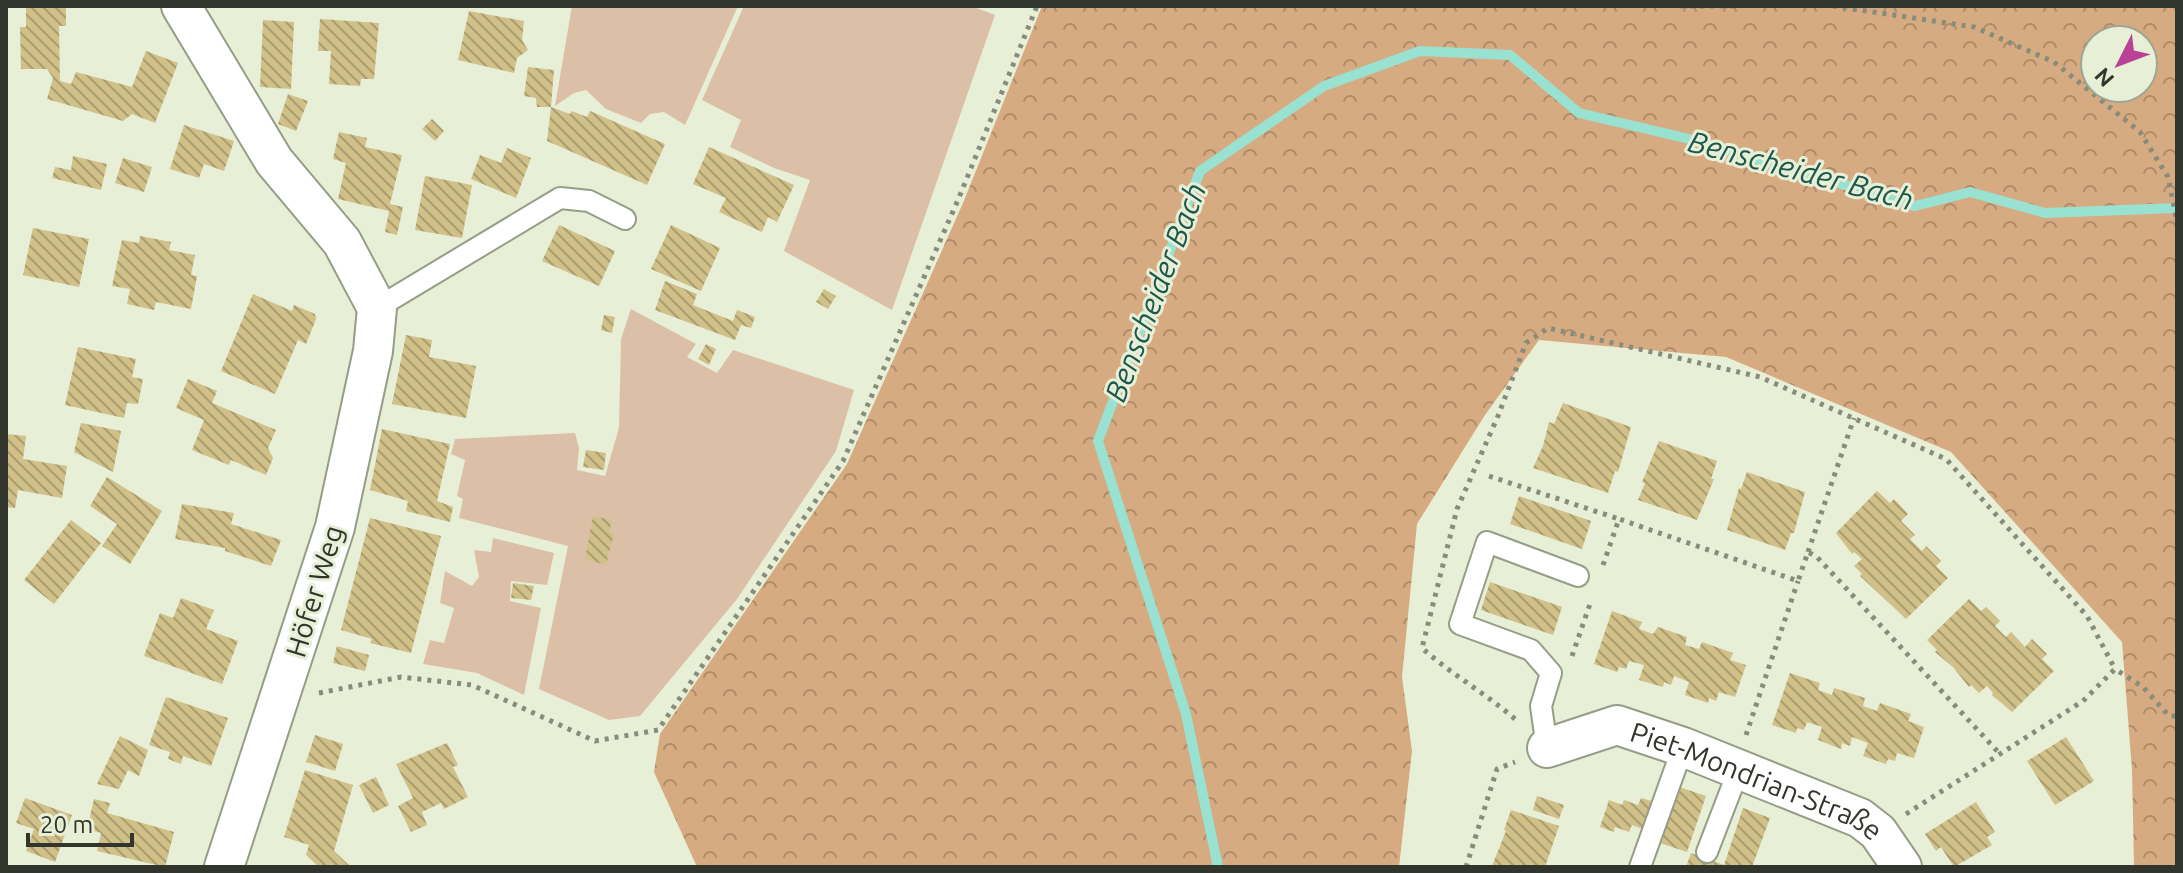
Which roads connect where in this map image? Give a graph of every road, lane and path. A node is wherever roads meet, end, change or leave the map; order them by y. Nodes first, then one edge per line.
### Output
1 (181, 6) edge
2 (1037, 6) edge
3 (1680, 6) edge
4 (1736, 6) edge
5 (1833, 6) edge
6 (625, 219) dead end
7 (2177, 221) edge
8 (377, 308) junction
9 (1854, 418) junction
10 (1489, 476) dead end
11 (1619, 519) junction
12 (1808, 552) junction
13 (1602, 570) dead end
14 (1578, 576) dead end
15 (1798, 581) junction
16 (1592, 597) dead end
17 (2115, 669) junction
18 (1549, 682) junction
19 (279, 701) junction
20 (2177, 716) edge
21 (1683, 747) junction
22 (1547, 748) junction
23 (2000, 754) junction
24 (1738, 768) junction
25 (1878, 832) junction
26 (1707, 852) dead end
27 (224, 867) edge
28 (1466, 867) edge
29 (1640, 867) edge
30 (1902, 867) edge

1 - 8 street
2 - 19 path
3 - 4 path
5 - 7 path
6 - 8 lane
8 - 19 street, Höfer Weg
9 - 12 path
9 - 17 path
9 - 22 path
10 - 11 path
11 - 13 path
11 - 15 path
12 - 15 path
12 - 23 path
14 - 18 lane
15 - 24 path
16 - 18 path
17 - 20 path
17 - 23 path
18 - 22 lane
19 - 27 street, Höfer Weg
21 - 22 street, Piet-Mondrian-Straße
21 - 24 street, Piet-Mondrian-Straße
21 - 29 lane
22 - 28 path
23 - 25 path
24 - 25 street, Piet-Mondrian-Straße
24 - 26 lane
25 - 30 street, Piet-Mondrian-Straße

